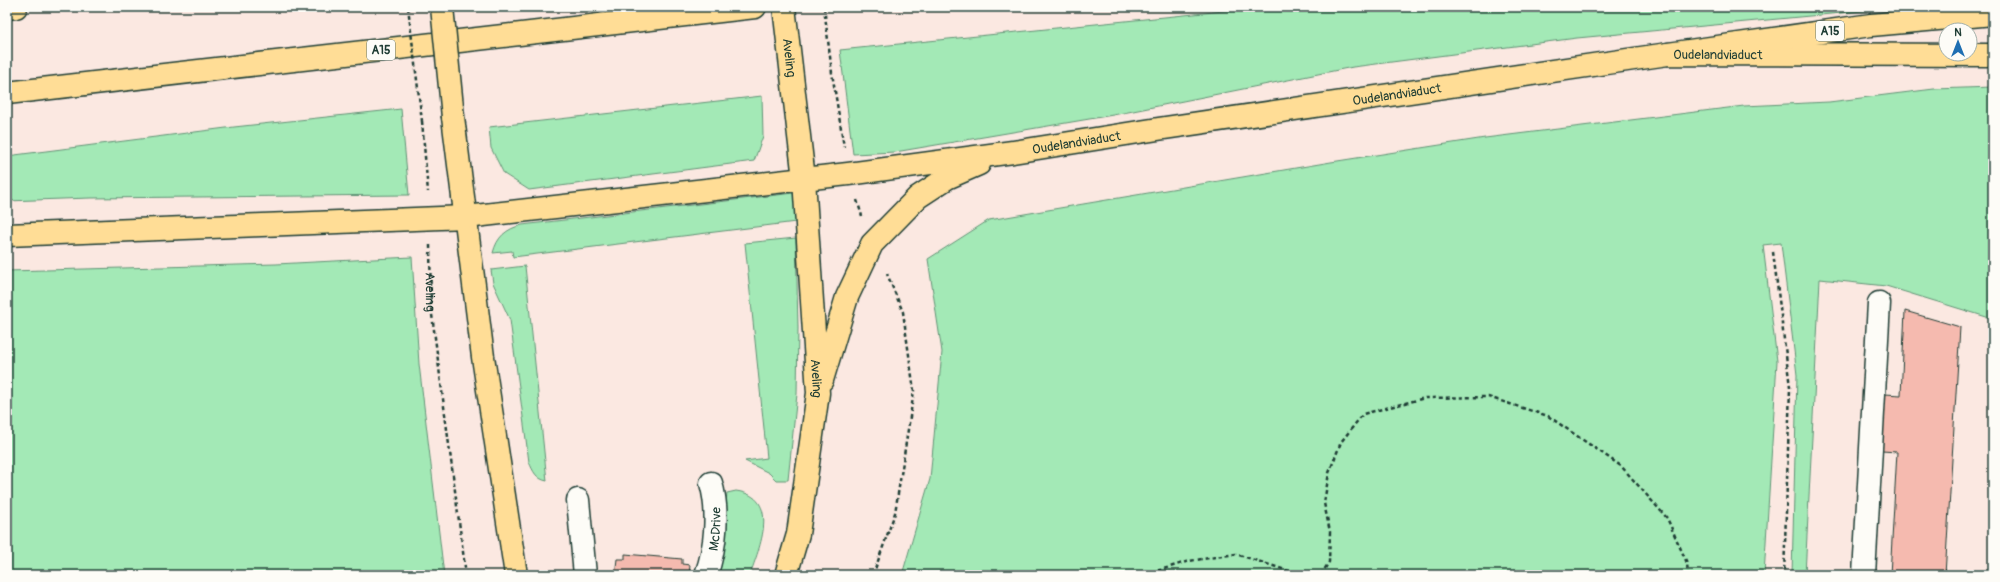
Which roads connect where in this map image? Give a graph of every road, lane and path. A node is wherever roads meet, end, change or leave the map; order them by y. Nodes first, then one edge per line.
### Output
1 (16, 7) edge
2 (408, 7) edge
3 (442, 7) edge
4 (755, 7) edge
5 (784, 7) edge
6 (824, 7) edge
7 (7, 8) edge
8 (1993, 14) edge
9 (1668, 54) junction
10 (1993, 55) edge
11 (832, 73) dead end
12 (7, 93) edge
13 (1013, 152) junction
14 (804, 179) junction
15 (466, 217) junction
16 (429, 219) junction
17 (7, 235) edge
18 (1773, 252) dead end
19 (1879, 303) dead end
20 (904, 312) dead end
21 (818, 393) junction
22 (711, 483) dead end
23 (578, 500) dead end
24 (466, 575) edge
25 (516, 575) edge
26 (585, 575) edge
27 (706, 575) edge
28 (786, 575) edge
29 (873, 575) edge
30 (1144, 575) edge
31 (1301, 575) edge
32 (1321, 575) edge
33 (1688, 575) edge
34 (1784, 575) edge
35 (1864, 575) edge

1 - 7 main road
2 - 16 path, Aveling, bridge
3 - 15 main road, bridge
4 - 12 main road, A15
5 - 14 main road, Aveling
6 - 11 path
8 - 9 main road, A15
9 - 10 main road, Oudelandviaduct
9 - 13 main road, Oudelandviaduct
13 - 14 main road, Oudelandviaduct
13 - 21 main road
14 - 15 main road
14 - 21 main road, Aveling
15 - 16 main road
15 - 25 main road
16 - 17 main road
16 - 24 path, Aveling
18 - 34 path
19 - 35 lane
20 - 29 path
21 - 28 main road, Aveling
22 - 27 lane, McDrive
23 - 26 lane
30 - 31 path
32 - 33 path

